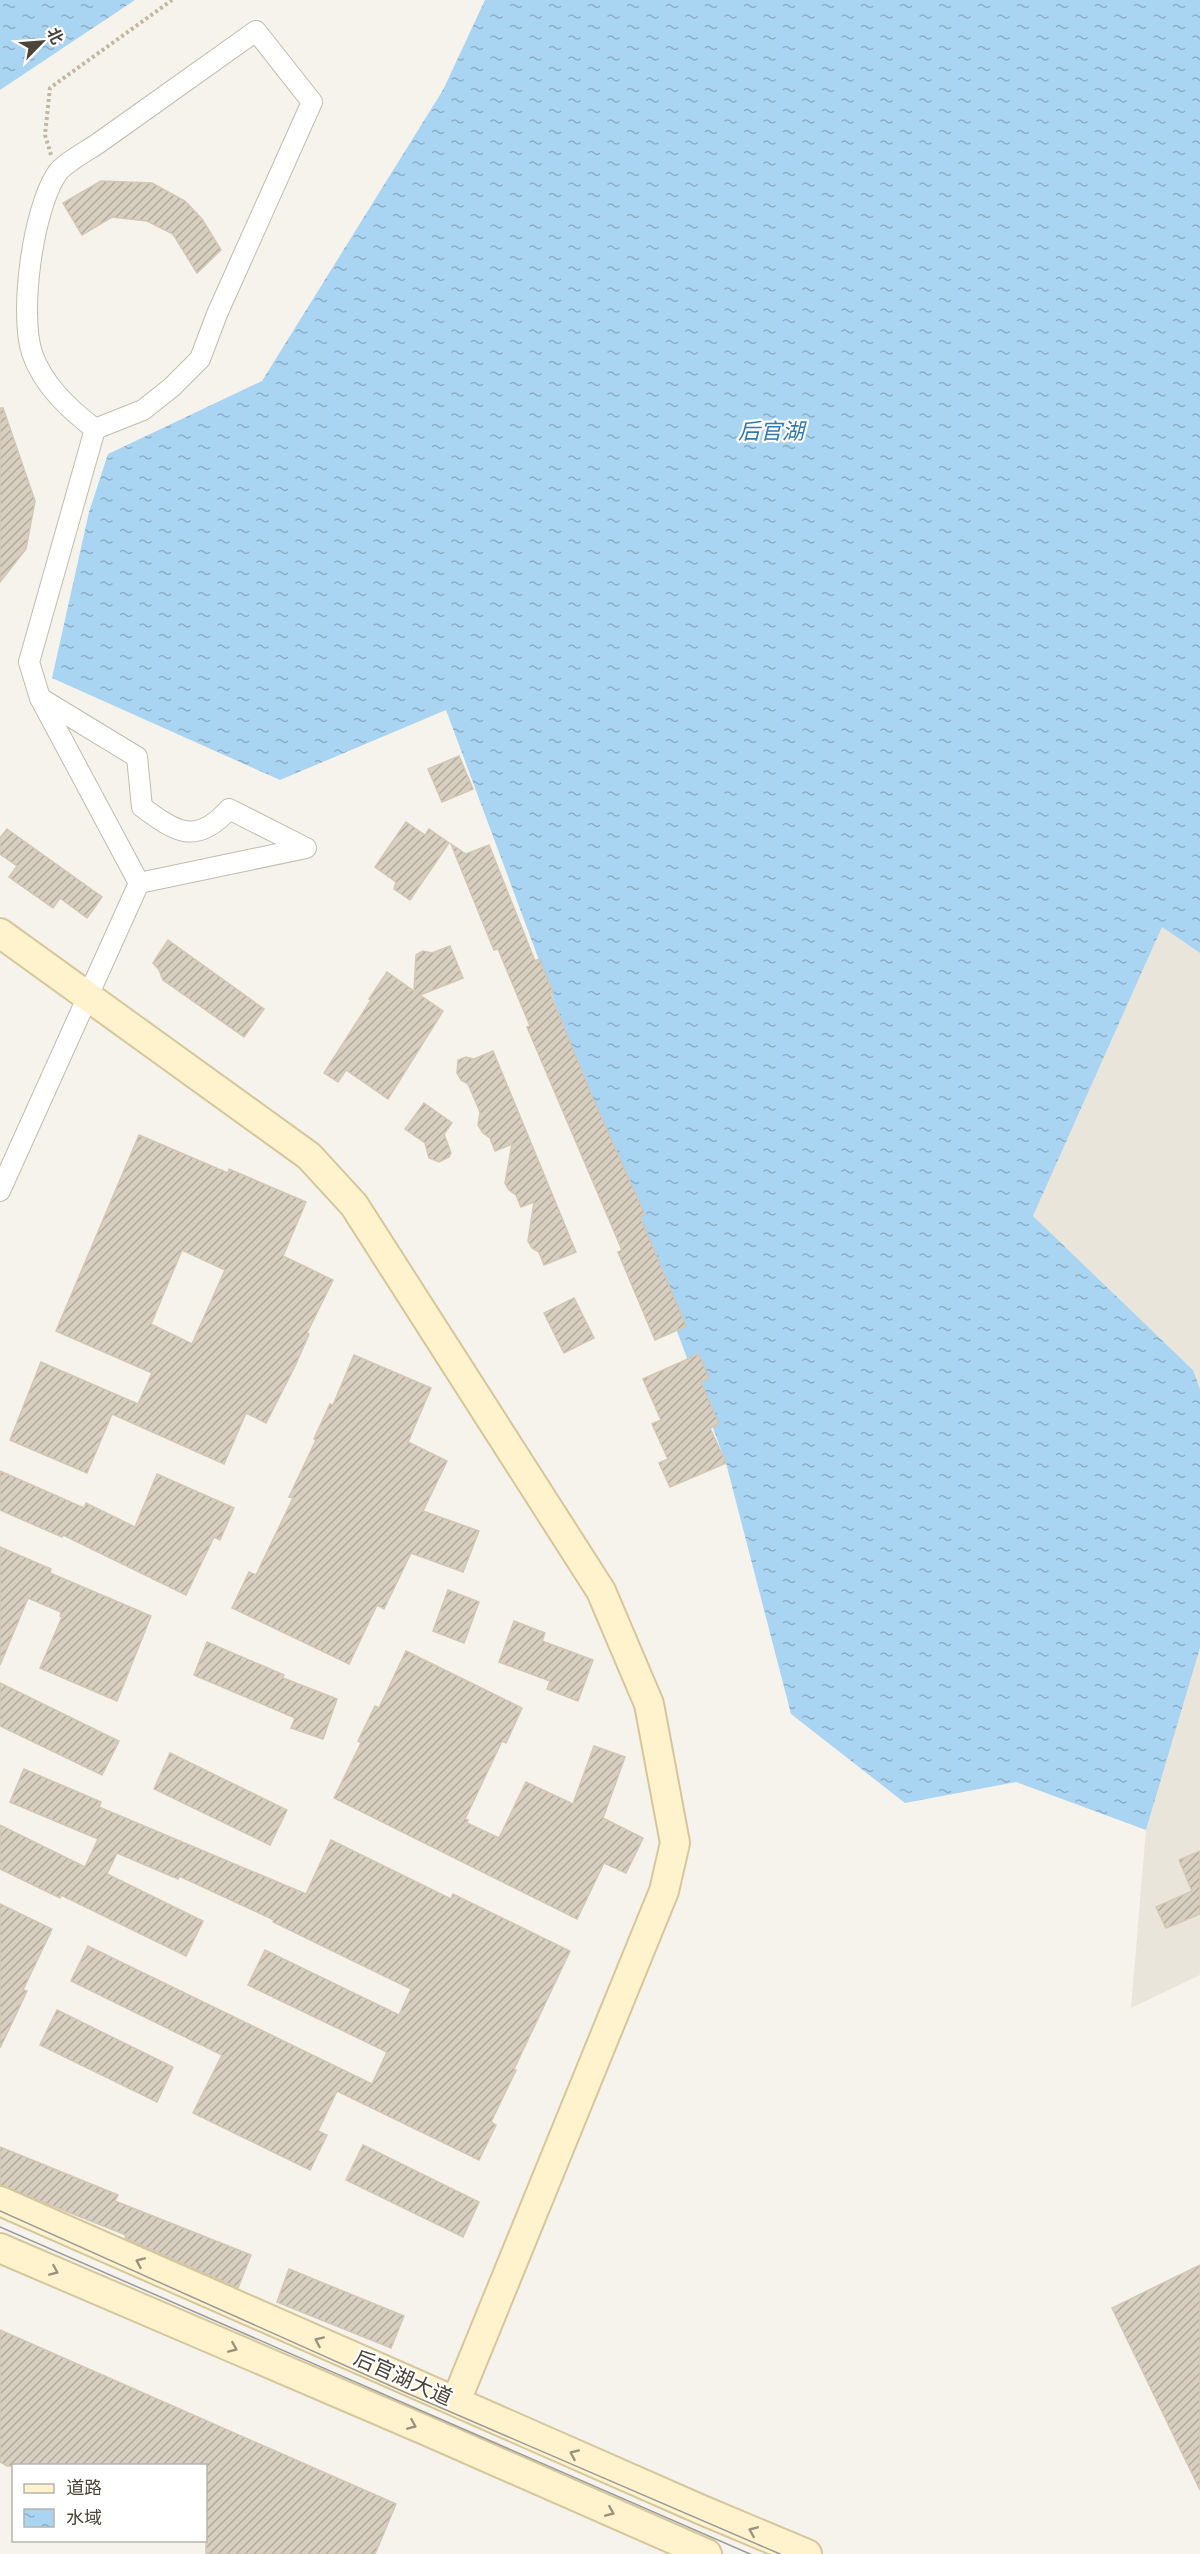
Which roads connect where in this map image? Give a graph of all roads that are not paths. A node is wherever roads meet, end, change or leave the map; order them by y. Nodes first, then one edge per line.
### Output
1 (95, 429) junction
2 (40, 698) junction
3 (139, 883) junction
4 (0, 933) edge
5 (88, 995) junction
6 (0, 1191) edge
7 (0, 2200) edge
8 (0, 2248) edge
9 (456, 2401) junction
10 (707, 2554) edge
11 (807, 2554) edge

1 - 1 street
1 - 2 street
2 - 3 street
2 - 3 street
3 - 5 street
4 - 5 street
5 - 6 street
5 - 9 street
9 -> 7 street, 后官湖大道
8 -> 10 street, 后官湖大道
11 -> 9 street, 后官湖大道

